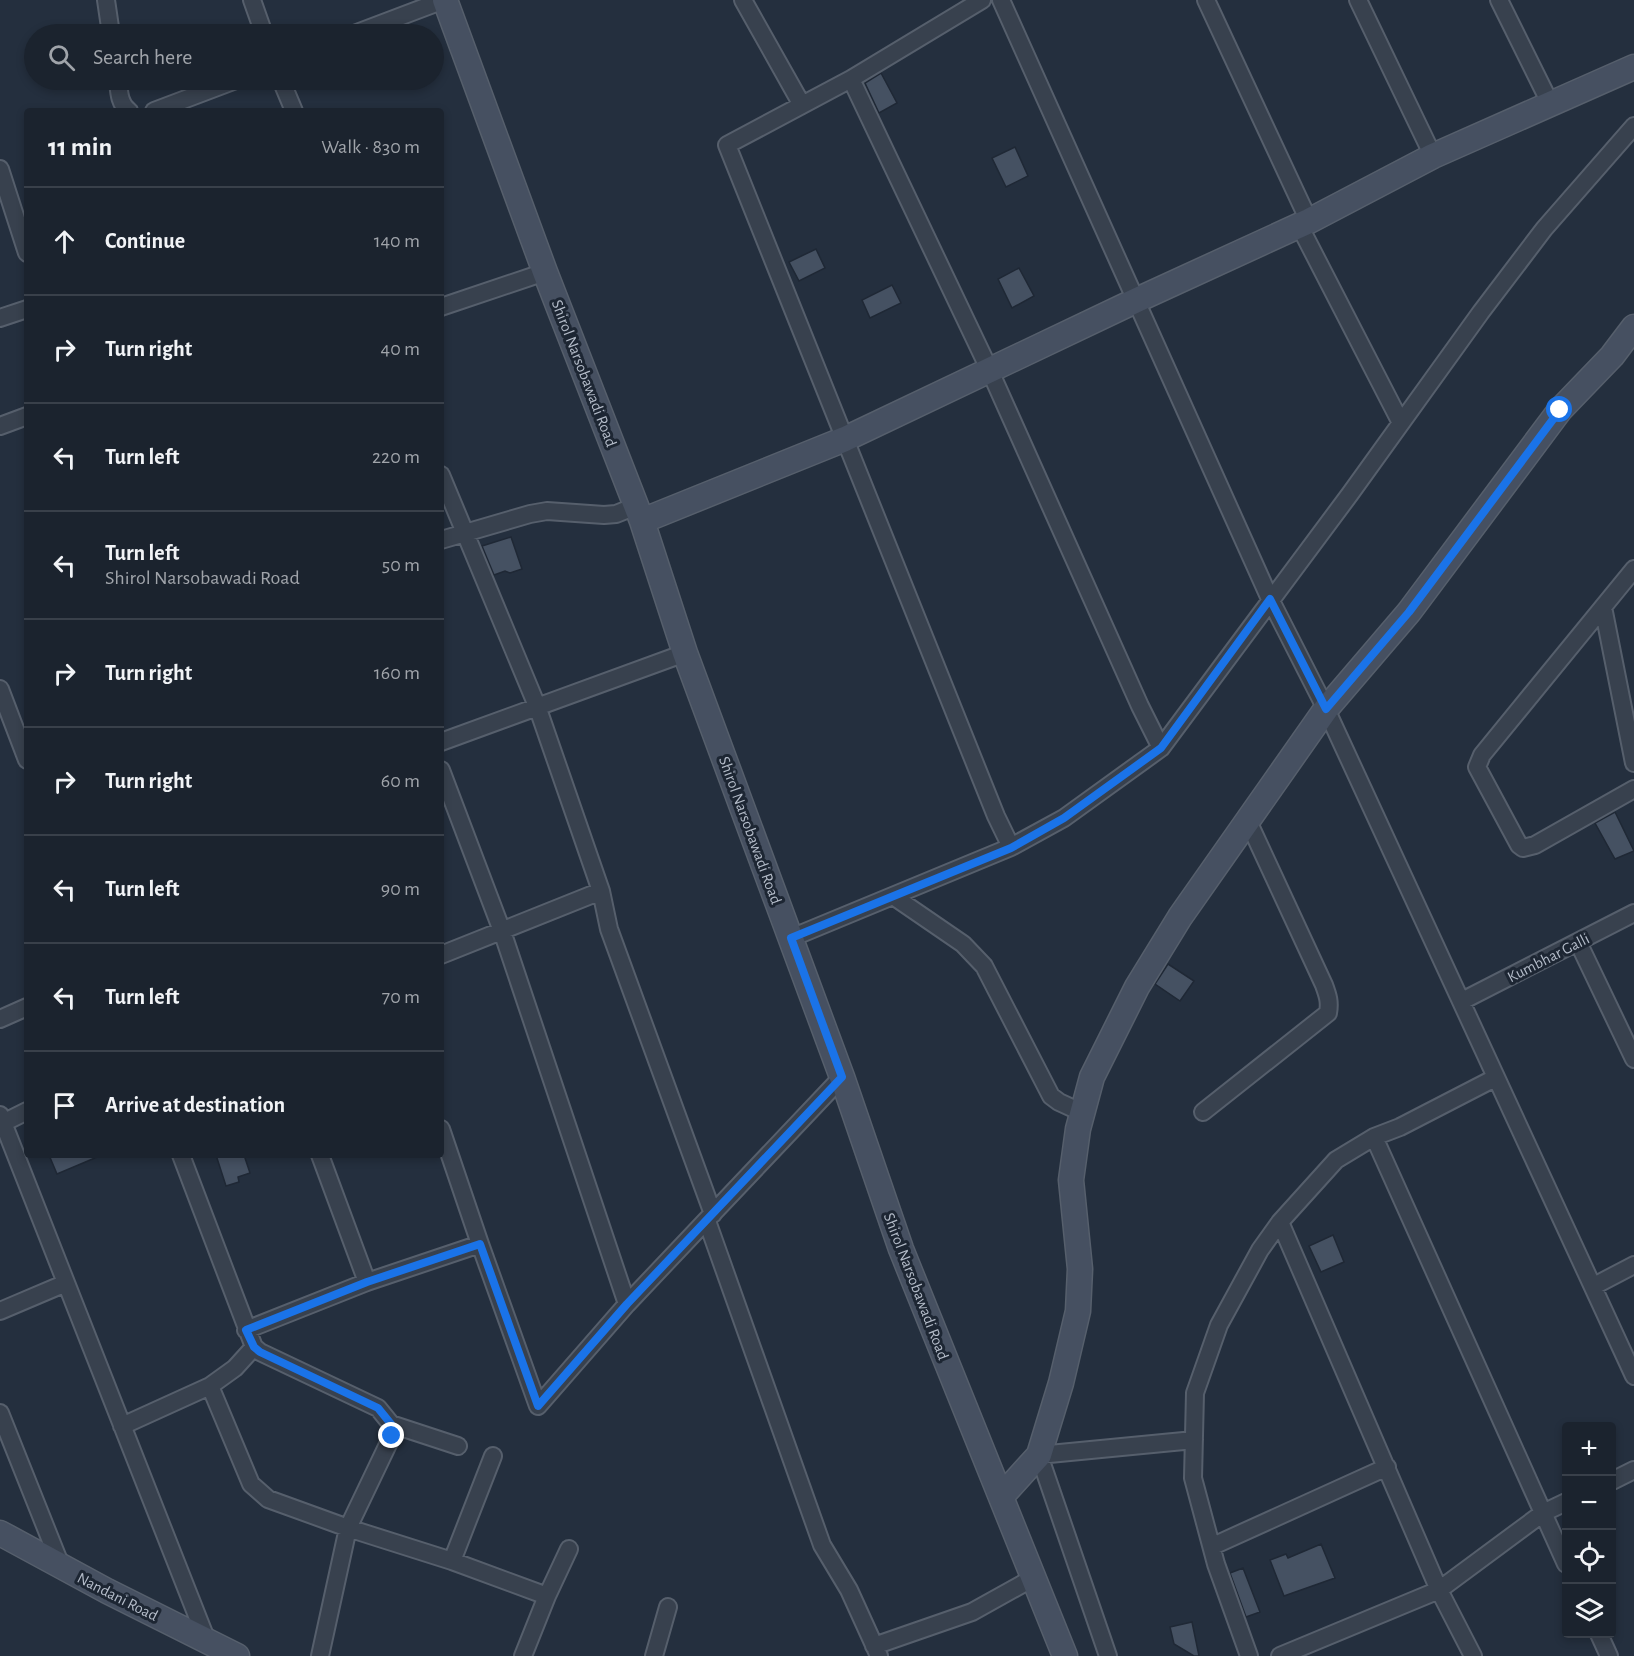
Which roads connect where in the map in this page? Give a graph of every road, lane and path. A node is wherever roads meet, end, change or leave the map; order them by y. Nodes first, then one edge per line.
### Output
1 (106, 0) edge
2 (252, 0) edge
3 (445, 0) edge
4 (743, 0) edge
5 (982, 0) edge
6 (1001, 0) edge
7 (1206, 0) edge
8 (1358, 0) edge
9 (1499, 0) edge
10 (110, 24) edge
11 (260, 24) edge
12 (381, 24) edge
13 (1634, 67) edge
14 (852, 79) junction
15 (119, 90) edge
16 (216, 90) edge
17 (285, 90) edge
18 (1550, 103) junction
19 (802, 105) junction
20 (184, 106) edge
21 (125, 108) edge
22 (293, 108) edge
23 (1634, 126) edge
24 (1433, 156) junction
25 (0, 169) edge
26 (4, 197) edge
27 (1304, 223) junction
28 (24, 246) edge
29 (546, 272) junction
30 (1137, 300) junction
31 (444, 306) edge
32 (24, 310) edge
33 (0, 318) edge
34 (1634, 327) edge
35 (990, 371) junction
36 (24, 417) edge
37 (1401, 423) junction
38 (0, 426) edge
39 (845, 439) junction
40 (444, 482) edge
41 (639, 514) junction
42 (464, 531) junction
43 (444, 539) edge
44 (1634, 569) edge
45 (1270, 599) junction
46 (1603, 607) junction
47 (685, 653) junction
48 (0, 689) edge
49 (537, 706) junction
50 (1326, 709) junction
51 (444, 741) edge
52 (1161, 748) junction
53 (24, 752) edge
54 (1634, 763) edge
55 (444, 778) edge
56 (1634, 789) edge
57 (1248, 821) junction
58 (1011, 848) junction
59 (601, 891) junction
60 (893, 896) junction
61 (1634, 913) edge
62 (502, 931) junction
63 (791, 938) junction
64 (1578, 942) junction
65 (444, 955) edge
66 (1462, 1001) junction
67 (24, 1008) edge
68 (0, 1019) edge
69 (1633, 1057) edge
70 (842, 1077) junction
71 (1495, 1078) junction
72 (24, 1112) edge
73 (1203, 1112) dead end
74 (1083, 1113) junction
75 (1, 1119) edge
76 (1374, 1137) junction
77 (444, 1138) edge
78 (182, 1158) edge
79 (321, 1158) edge
80 (710, 1217) junction
81 (1280, 1222) junction
82 (480, 1244) junction
83 (1634, 1265) edge
84 (367, 1282) junction
85 (66, 1283) junction
86 (1594, 1286) junction
87 (627, 1304) junction
88 (0, 1311) edge
89 (246, 1330) junction
90 (254, 1347) junction
91 (1634, 1376) edge
92 (210, 1386) junction
93 (0, 1413) edge
94 (391, 1424) junction
95 (122, 1426) junction
96 (1194, 1440) junction
97 (458, 1446) dead end
98 (1039, 1455) junction
99 (493, 1456) dead end
100 (1387, 1467) junction
101 (1634, 1470) edge
102 (1616, 1479) edge
103 (1001, 1497) junction
104 (1562, 1504) edge
105 (1543, 1512) junction
106 (348, 1528) junction
107 (0, 1533) edge
108 (1213, 1546) junction
109 (569, 1549) dead end
110 (1562, 1555) edge
111 (452, 1561) junction
112 (61, 1566) junction
113 (1033, 1578) junction
114 (1439, 1590) junction
115 (547, 1596) junction
116 (668, 1607) dead end
117 (1601, 1638) edge
118 (207, 1641) junction
119 (876, 1651) edge
120 (237, 1656) edge
121 (320, 1656) edge
122 (523, 1656) edge
123 (654, 1656) edge
124 (1065, 1656) edge
125 (1108, 1656) edge
126 (1249, 1656) edge
127 (1280, 1656) edge
128 (1473, 1656) edge
129 (1609, 1656) edge

1 - 10 street
2 - 11 street
3 - 12 street
3 - 29 street, Shirol Narsobawadi Road
4 - 19 street
5 - 14 street
6 - 30 street
7 - 27 street
8 - 24 street
9 - 18 street
13 - 18 street
14 - 19 street
14 - 35 street
15 - 21 street
16 - 20 street
17 - 22 street
18 - 24 street
19 - 39 street
23 - 37 street
24 - 27 street
25 - 26 street
26 - 28 street
27 - 30 street
27 - 37 street
29 - 31 street
29 - 41 street, Shirol Narsobawadi Road
30 - 35 street
30 - 45 street
32 - 33 street
34 - 50 street
35 - 39 street
35 - 52 street
36 - 38 street
37 - 45 street
39 - 41 street
39 - 58 street
40 - 42 street
41 - 42 street
41 - 47 street, Shirol Narsobawadi Road
42 - 43 street
42 - 49 street
44 - 46 street
45 - 50 street
45 - 52 street
46 - 54 street
46 - 56 street
47 - 49 street
47 - 63 street, Shirol Narsobawadi Road
48 - 53 street
49 - 51 street
49 - 59 street
50 - 57 street
50 - 66 street
52 - 58 street
55 - 62 street
57 - 73 street
57 - 74 street
58 - 60 street
59 - 62 street
59 - 80 street
60 - 63 street
60 - 74 street
61 - 64 street, Kumbhar Galli
62 - 65 street
62 - 87 street
63 - 70 street, Shirol Narsobawadi Road
64 - 66 street, Kumbhar Galli
64 - 69 street
66 - 71 street
67 - 68 street
70 - 80 street
70 - 103 street, Shirol Narsobawadi Road
71 - 76 street
71 - 86 street
72 - 75 street
74 - 98 street
75 - 85 street
76 - 81 street
76 - 105 street
77 - 82 street
78 - 89 street
79 - 84 street
80 - 87 street
80 - 119 street
81 - 96 street
81 - 100 street
82 - 84 street
82 - 87 street
83 - 86 street
84 - 89 street
85 - 88 street
85 - 95 street
86 - 91 street
89 - 90 street
90 - 92 street
90 - 94 street
92 - 95 street
92 - 106 street
93 - 112 street
94 - 97 street
94 - 106 street
95 - 118 street
96 - 98 street
96 - 108 street
98 - 103 street
98 - 125 street
99 - 111 street
100 - 108 street
100 - 114 street
101 - 102 street
103 - 113 street, Shirol Narsobawadi Road
104 - 105 street
105 - 110 street
105 - 114 street
106 - 111 street
106 - 121 street
107 - 112 street, Nandani Road
108 - 126 street
109 - 115 street
111 - 115 street
112 - 118 street, Nandani Road
113 - 119 street
113 - 124 street, Shirol Narsobawadi Road
114 - 127 street
114 - 128 street
115 - 122 street
116 - 123 street
117 - 129 street
118 - 120 street, Nandani Road

